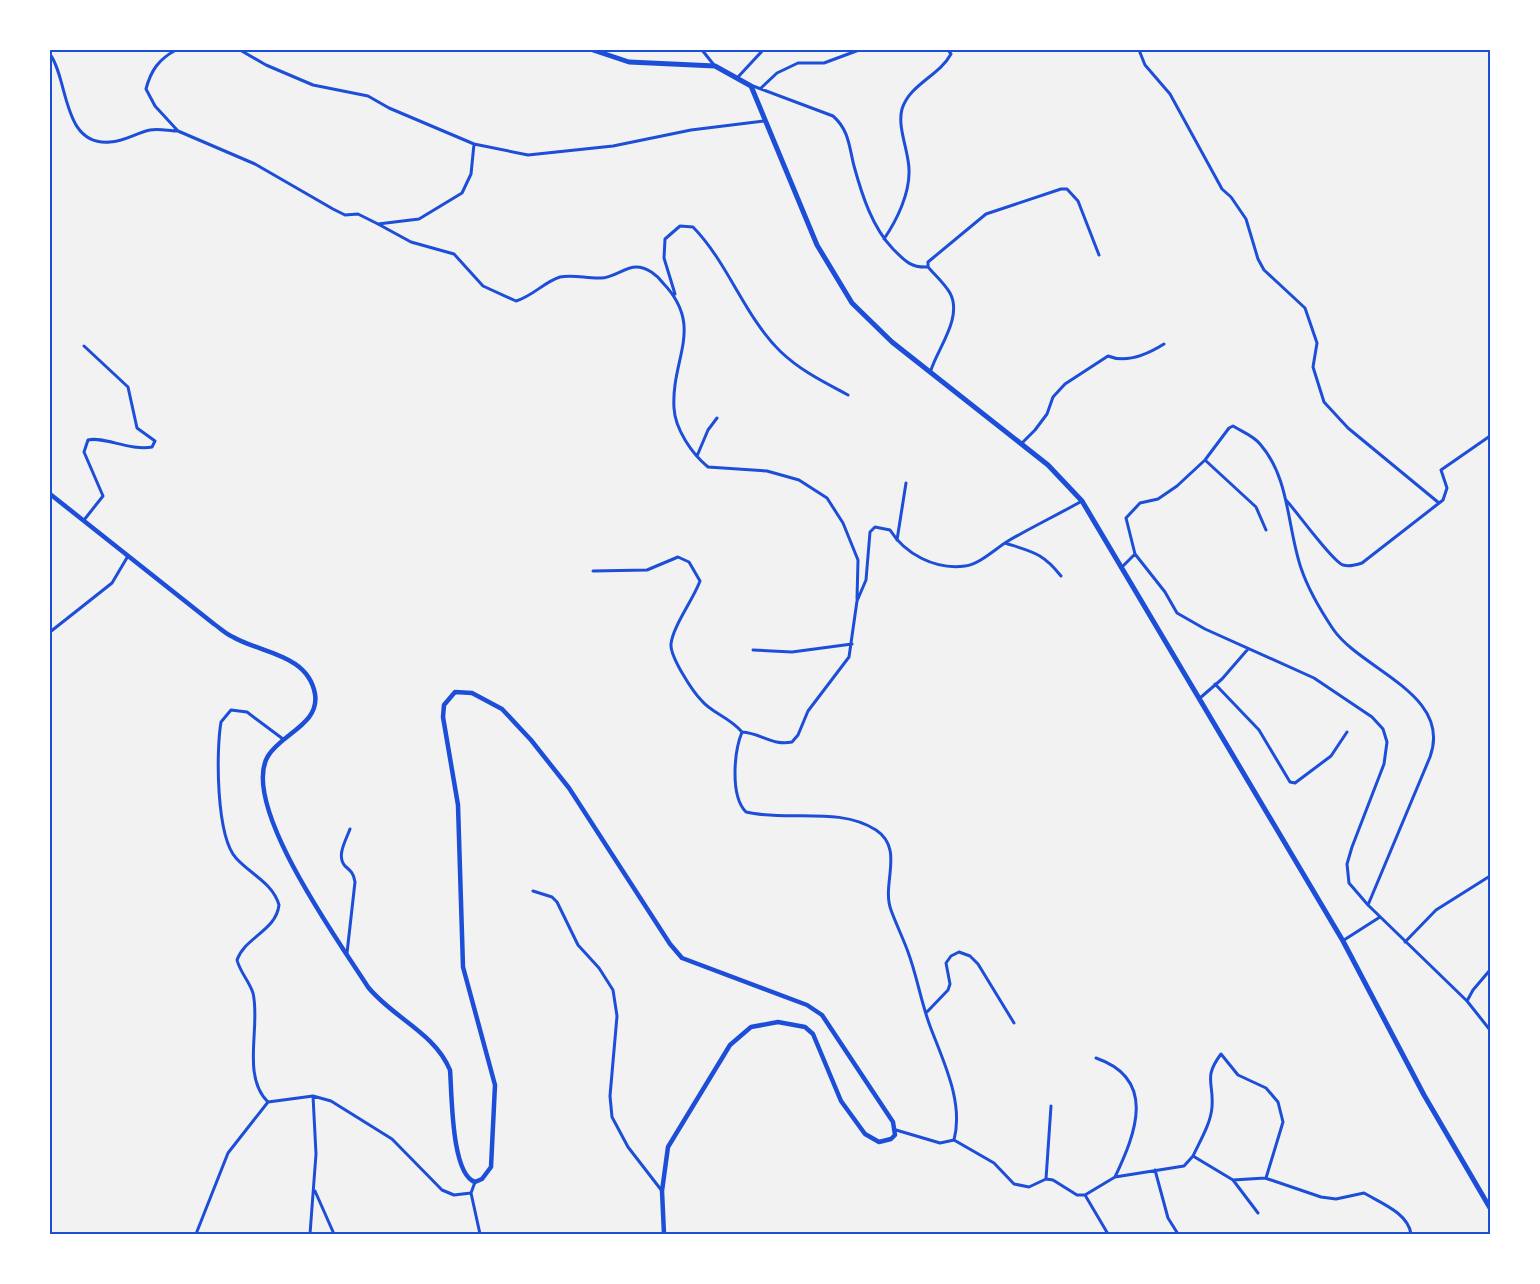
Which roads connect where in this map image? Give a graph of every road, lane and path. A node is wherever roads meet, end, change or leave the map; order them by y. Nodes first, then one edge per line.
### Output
1 (176, 50) edge
2 (240, 50) edge
3 (593, 50) edge
4 (702, 50) edge
5 (763, 50) edge
6 (859, 50) edge
7 (948, 50) edge
8 (1139, 50) edge
9 (50, 54) edge
10 (715, 66) junction
11 (738, 77) junction
12 (751, 86) junction
13 (761, 88) junction
14 (766, 120) junction
15 (178, 131) junction
16 (474, 144) junction
17 (378, 224) junction
18 (884, 239) junction
19 (1099, 255) dead end
20 (928, 267) junction
21 (675, 296) junction
22 (1164, 345) dead end
23 (84, 346) dead end
24 (931, 370) junction
25 (848, 395) dead end
26 (717, 418) dead end
27 (1491, 436) edge
28 (1022, 443) junction
29 (697, 456) junction
30 (1205, 460) junction
31 (906, 483) dead end
32 (50, 494) edge
33 (1285, 499) junction
34 (1082, 501) junction
35 (1439, 503) junction
36 (84, 520) junction
37 (1266, 530) dead end
38 (897, 542) junction
39 (1005, 543) junction
40 (1135, 554) junction
41 (128, 556) junction
42 (1121, 568) junction
43 (593, 572) dead end
44 (1061, 576) dead end
45 (857, 601) junction
46 (50, 633) edge
47 (852, 644) junction
48 (1248, 648) junction
49 (753, 650) dead end
50 (1215, 684) junction
51 (1198, 699) junction
52 (742, 732) junction
53 (1347, 732) dead end
54 (283, 739) junction
55 (350, 829) dead end
56 (1491, 876) edge
57 (533, 891) dead end
58 (1368, 905) junction
59 (1380, 917) junction
60 (1342, 941) junction
61 (1405, 942) junction
62 (347, 953) junction
63 (1491, 970) edge
64 (1467, 1001) junction
65 (926, 1014) junction
66 (1014, 1023) dead end
67 (1491, 1030) edge
68 (1096, 1058) dead end
69 (313, 1096) junction
70 (268, 1102) junction
71 (1050, 1106) dead end
72 (896, 1130) junction
73 (954, 1140) junction
74 (1193, 1156) junction
75 (1155, 1170) junction
76 (1114, 1177) junction
77 (1266, 1178) junction
78 (1046, 1179) junction
79 (1233, 1180) junction
80 (475, 1182) junction
81 (314, 1189) junction
82 (662, 1191) junction
83 (471, 1193) junction
84 (1085, 1195) junction
85 (1491, 1208) edge
86 (1258, 1213) dead end
87 (196, 1234) edge
88 (310, 1234) edge
89 (334, 1234) edge
90 (480, 1234) edge
91 (664, 1234) edge
92 (1108, 1234) edge
93 (1178, 1234) edge
94 (1411, 1234) edge

1 - 15 street
2 - 16 street
3 - 10 main road
4 - 10 street
5 - 11 street
6 - 13 street
7 - 18 street
8 - 35 street
9 - 15 street
10 - 11 main road
11 - 12 main road
12 - 13 street
12 - 14 main road
13 - 18 street
14 - 16 street
14 - 24 main road
15 - 17 street
16 - 17 street
17 - 21 street
18 - 20 street
19 - 20 street
20 - 24 street
21 - 25 street
21 - 29 street
22 - 28 street
23 - 36 street
24 - 28 main road
26 - 29 street
27 - 35 street
28 - 34 main road
29 - 45 street
30 - 33 street
30 - 37 street
30 - 40 street
31 - 38 street
32 - 36 street
33 - 35 street
33 - 58 street
34 - 39 street
34 - 42 main road
36 - 41 street
38 - 39 street
38 - 45 street
39 - 44 street
40 - 42 street
40 - 48 street
41 - 46 street
41 - 54 street
42 - 51 main road
43 - 52 street
45 - 47 street
47 - 49 street
47 - 52 street
48 - 50 street
48 - 58 street
50 - 51 street
50 - 53 street
51 - 60 main road
52 - 65 street
54 - 62 street
54 - 70 street
55 - 62 street
56 - 61 street
57 - 82 street
58 - 59 street
59 - 60 street
59 - 61 street
60 - 85 main road
61 - 64 street
62 - 80 street
63 - 64 street
64 - 67 street
65 - 66 street
65 - 73 street
68 - 76 street
69 - 70 street
69 - 81 street
69 - 83 street
70 - 87 street
71 - 78 street
72 - 73 street
72 - 80 street
72 - 82 street
73 - 78 street
74 - 75 street
74 - 77 street
74 - 79 street
75 - 76 street
75 - 93 street
76 - 84 street
77 - 79 street
77 - 94 street
78 - 84 street
79 - 86 street
80 - 83 street
81 - 88 street
81 - 89 street
82 - 91 street
83 - 90 street
84 - 92 street

